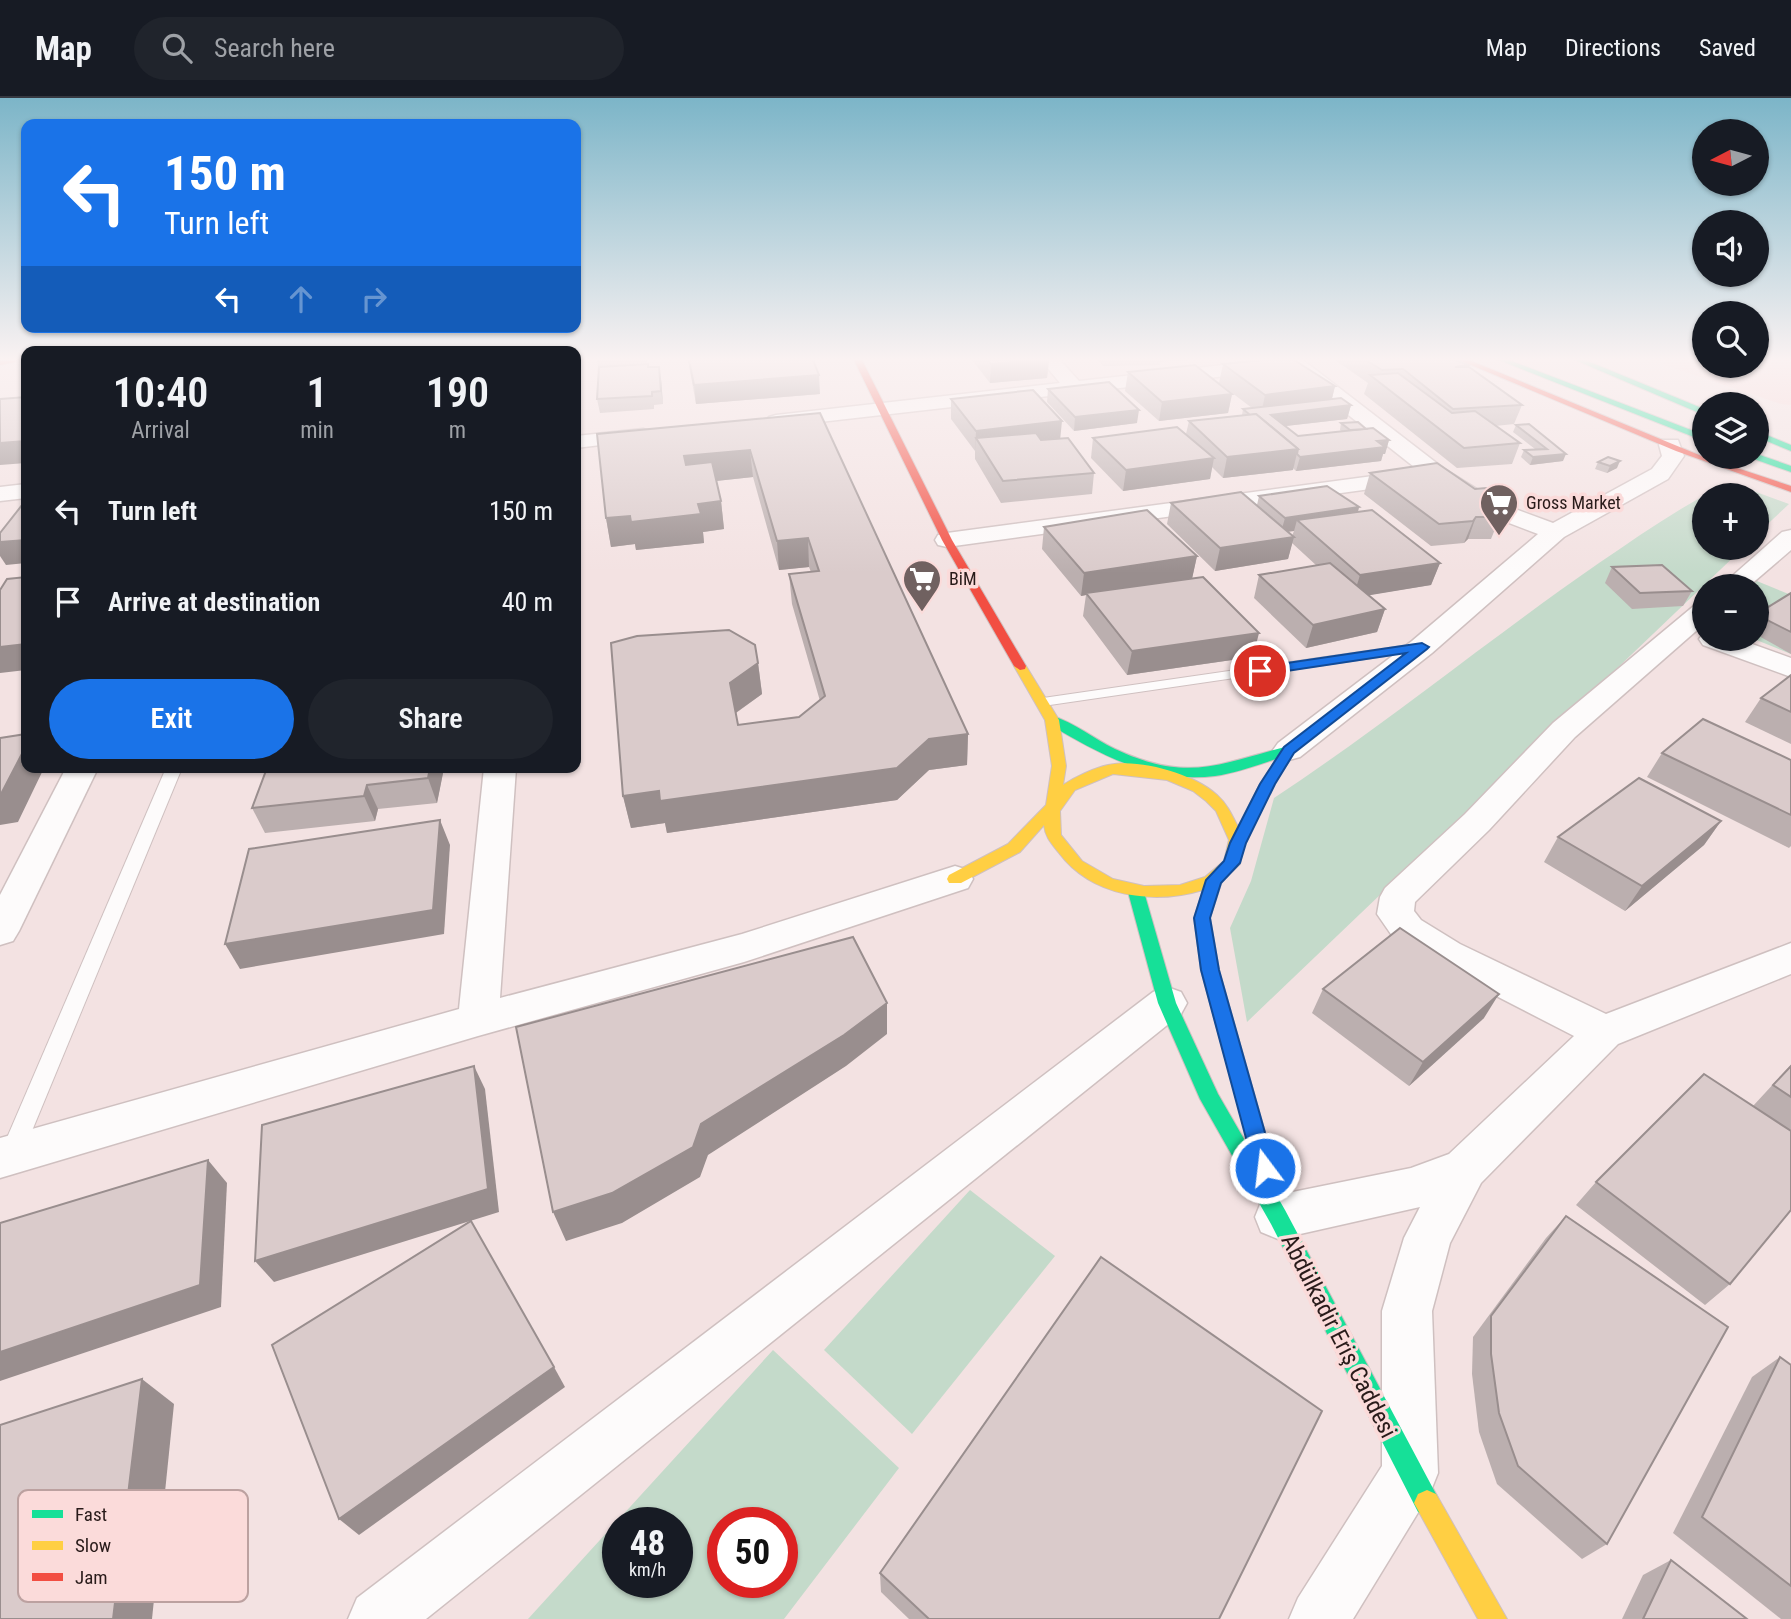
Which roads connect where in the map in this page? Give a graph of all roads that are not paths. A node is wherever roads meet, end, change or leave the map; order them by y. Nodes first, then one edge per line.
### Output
1 (895, 431) edge
2 (1381, 431) edge
3 (1636, 431) edge
4 (656, 434) edge
5 (1769, 441) edge
6 (581, 442) edge
7 (1670, 445) junction
8 (1791, 449) edge
9 (1769, 461) edge
10 (1791, 469) edge
11 (1435, 473) junction
12 (1791, 489) edge
13 (21, 492) edge
14 (0, 494) edge
15 (1555, 532) junction
16 (1791, 537) edge
17 (947, 540) junction
18 (1748, 574) edge
19 (1692, 635) edge
20 (1422, 647) junction
21 (1753, 651) edge
22 (1791, 668) edge
23 (1043, 702) junction
24 (1052, 720) junction
25 (1289, 750) junction
26 (79, 773) edge
27 (172, 773) edge
28 (500, 773) edge
29 (1170, 774) junction
30 (1053, 806) junction
31 (1238, 843) junction
32 (1054, 868) dead end
33 (1005, 871) dead end
34 (955, 878) junction
35 (1214, 880) junction
36 (1103, 883) junction
37 (1136, 892) junction
38 (0, 931) edge
39 (1791, 958) edge
40 (1167, 1003) junction
41 (478, 1020) junction
42 (1604, 1032) junction
43 (5, 1156) edge
44 (1465, 1169) junction
45 (1278, 1217) junction
46 (1410, 1473) junction
47 (378, 1619) edge
48 (1318, 1619) edge
49 (1493, 1619) edge

1 - 17 main road
2 - 11 street
3 - 7 main road
4 - 6 street
5 - 8 main road
7 - 12 main road
7 - 15 street
9 - 10 main road
11 - 15 street
11 - 17 street
13 - 14 street
15 - 20 street
16 - 18 street
17 - 23 main road
19 - 42 street
20 - 23 lane
20 - 25 street
21 - 22 street
23 - 24 main road
24 - 29 main road
24 - 30 main road
25 - 29 main road
25 - 31 main road
26 - 38 street
27 - 43 lane
28 - 41 street
29 - 30 main road
29 - 31 main road
30 - 34 main road
30 - 36 main road
31 - 35 main road
32 - 36 main road
33 - 34 main road
34 - 41 street
35 - 37 main road
35 - 45 main road
36 - 37 main road
37 - 40 main road, Abdülkadir Eriş Caddesi
39 - 42 street
40 - 45 main road, Abdülkadir Eriş Caddesi
40 - 47 street
41 - 43 street
42 - 44 street
44 - 45 street
44 - 46 street
45 - 46 main road, Abdülkadir Eriş Caddesi
46 - 48 street
46 - 49 main road, Abdülkadir Eriş Caddesi

